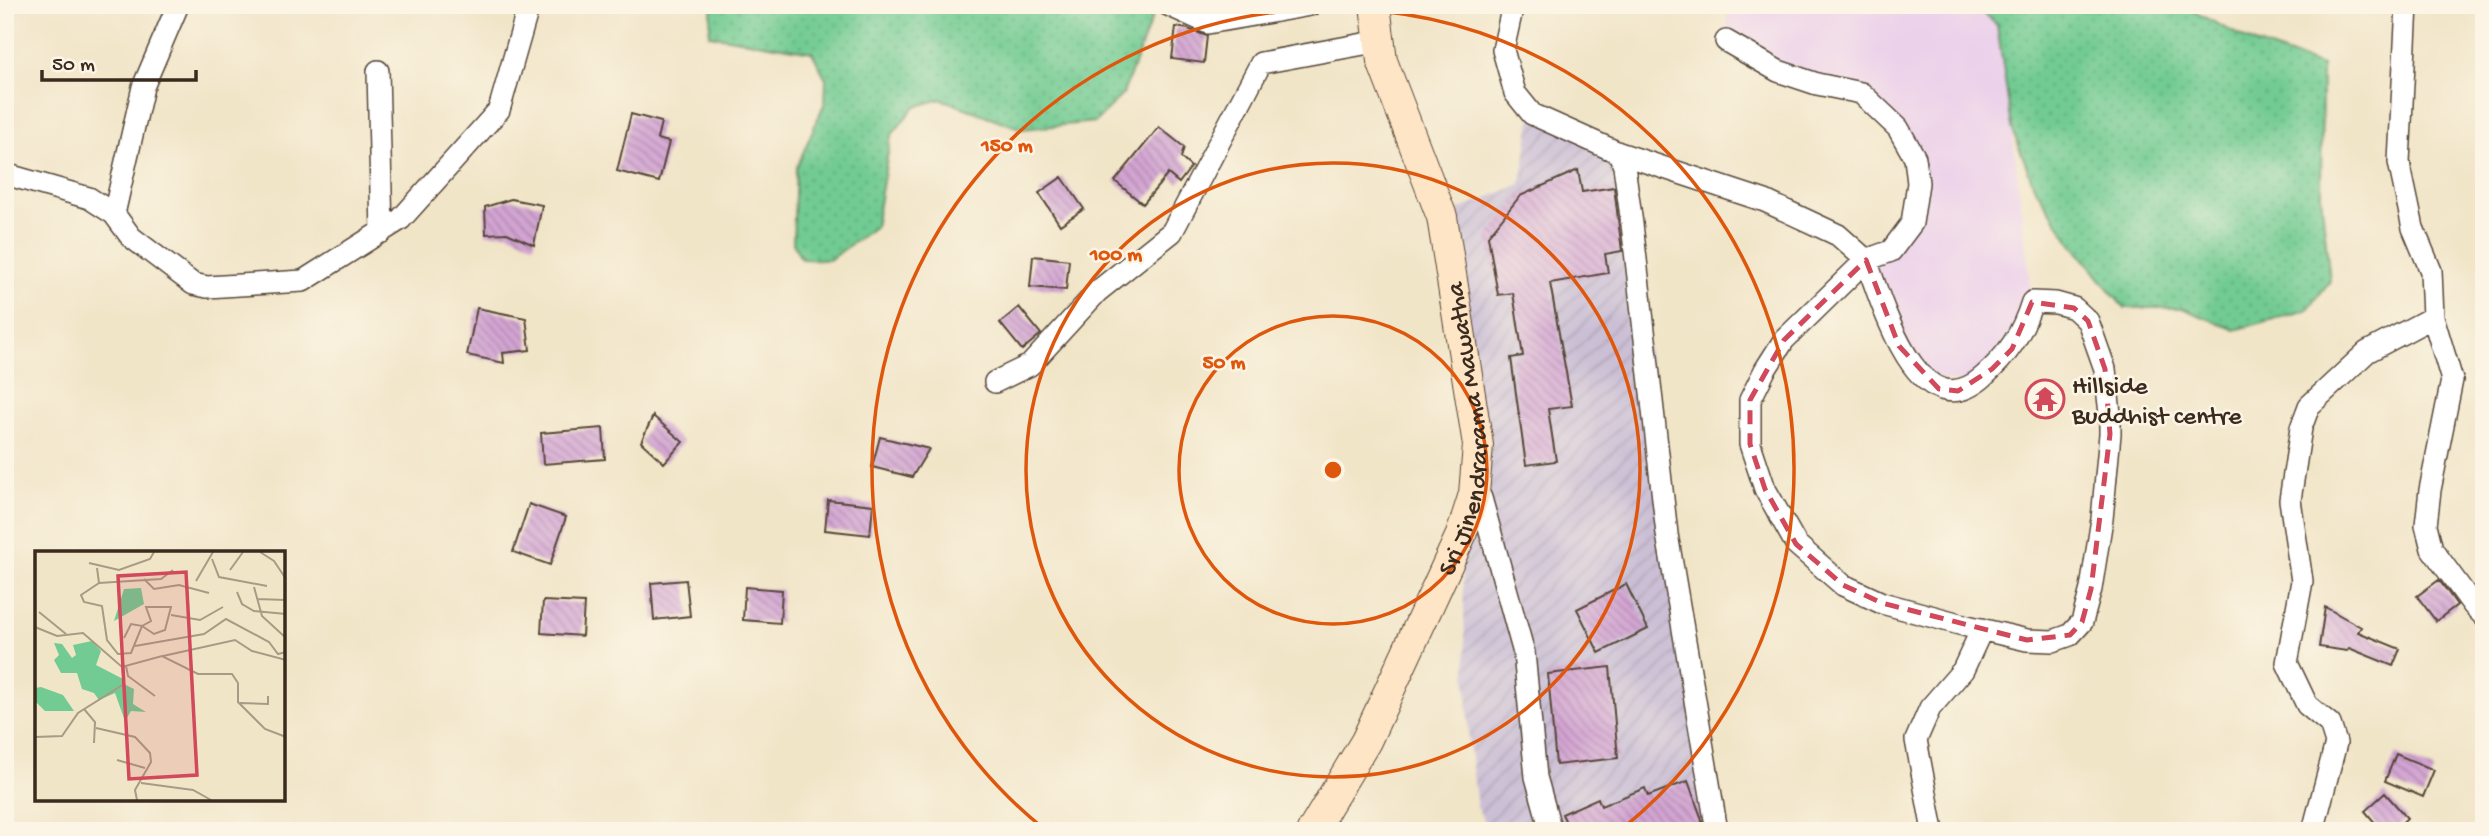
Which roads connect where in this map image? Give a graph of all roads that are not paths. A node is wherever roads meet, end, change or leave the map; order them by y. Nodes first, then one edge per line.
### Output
1 (178, 5) edge
2 (529, 5) edge
3 (1168, 5) edge
4 (1310, 5) edge
5 (1375, 5) edge
6 (1513, 5) edge
7 (2407, 5) edge
8 (1380, 41) junction
9 (1726, 41) dead end
10 (378, 71) dead end
11 (1619, 153) junction
12 (5, 174) edge
13 (114, 214) junction
14 (382, 232) junction
15 (1866, 260) junction
16 (2433, 317) junction
17 (995, 382) dead end
18 (1474, 494) junction
19 (2484, 616) edge
20 (1982, 629) junction
21 (1312, 831) edge
22 (1551, 831) edge
23 (1717, 831) edge
24 (1933, 831) edge
25 (2313, 831) edge

1 - 13 street
2 - 14 street
3 - 4 street
5 - 8 main road, Sri Jinendrarama Mawatha
6 - 11 street
7 - 16 street
8 - 17 street
8 - 18 main road, Sri Jinendrarama Mawatha
9 - 15 street
10 - 14 street
11 - 15 street
11 - 23 street
12 - 13 street
13 - 14 street
15 - 20 street
15 - 20 street
16 - 19 street
16 - 25 street
18 - 21 main road, Sri Jinendrarama Mawatha
18 - 22 street
20 - 24 street

